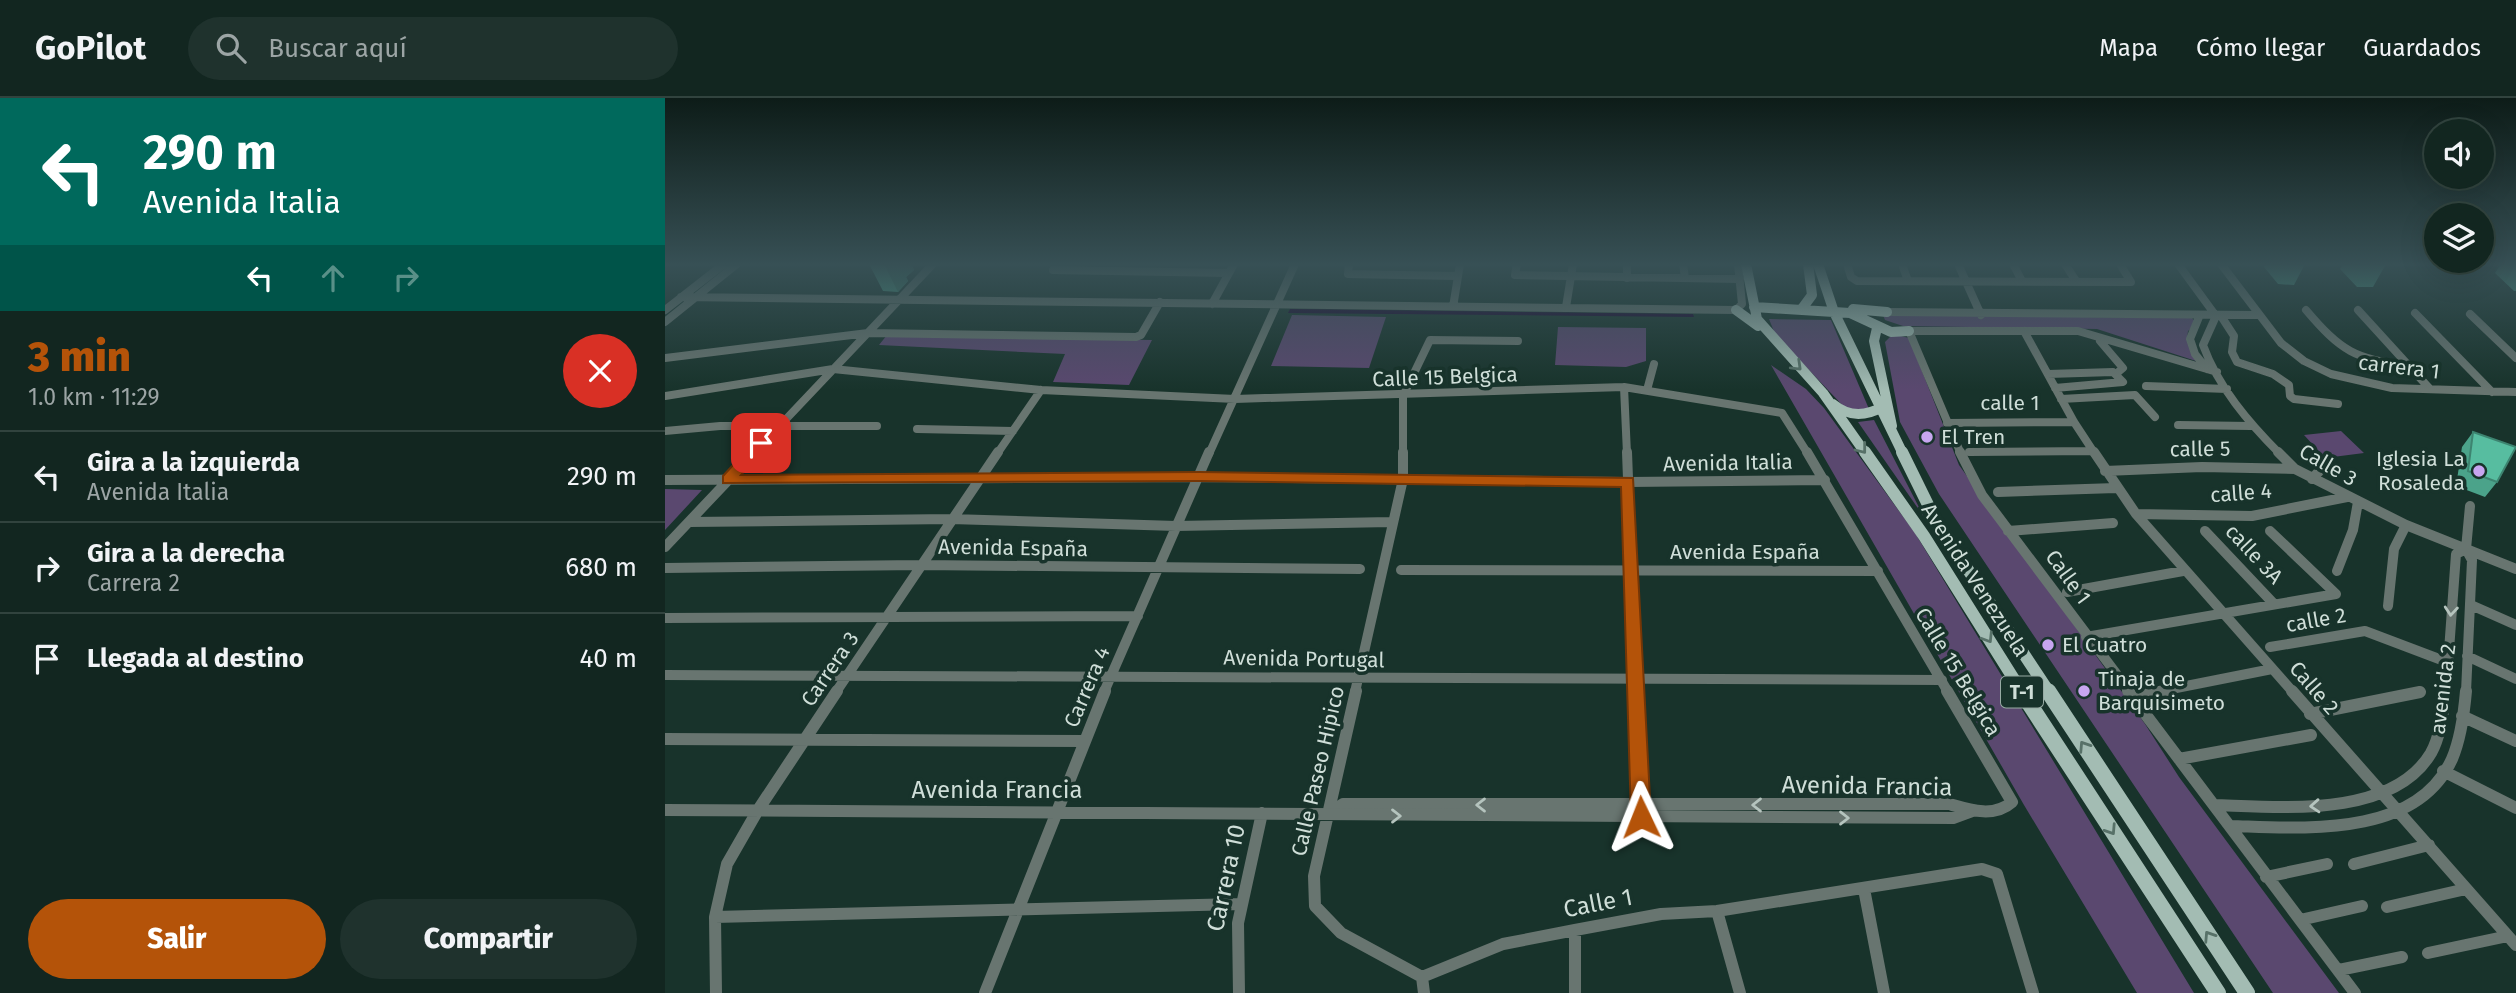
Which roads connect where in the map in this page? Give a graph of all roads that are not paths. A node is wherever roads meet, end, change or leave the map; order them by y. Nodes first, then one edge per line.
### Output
1 (1276, 305) edge
2 (684, 306) edge
3 (894, 306) edge
4 (1158, 306) edge
5 (1344, 306) edge
6 (1741, 306) edge
7 (1804, 306) edge
8 (1831, 306) edge
9 (1847, 306) joint
10 (1977, 306) edge
11 (2211, 306) edge
12 (2246, 306) edge
13 (2254, 306) edge
14 (1453, 307) joint
15 (1566, 307) joint
16 (1754, 307) joint
17 (1737, 310) junction
18 (1801, 310) junction
19 (2306, 310) dead end
20 (2358, 310) dead end
21 (1833, 312) junction
22 (1887, 312) joint
23 (2415, 313) dead end
24 (2470, 314) dead end
25 (1981, 315) junction
26 (2259, 315) junction
27 (2219, 316) junction
28 (2199, 317) junction
29 (665, 322) edge
30 (1877, 328) junction
31 (1909, 331) junction
32 (2024, 331) junction
33 (1891, 332) junction
34 (868, 333) junction
35 (1768, 335) junction
36 (1518, 341) dead end
37 (2100, 341) dead end
38 (665, 358) edge
39 (2516, 358) edge
40 (1654, 364) dead end
41 (2409, 365) junction
42 (2206, 368) junction
43 (833, 369) junction
44 (2217, 372) junction
45 (2117, 373) junction
46 (2047, 374) junction
47 (2146, 386) dead end
48 (1624, 387) junction
49 (2055, 387) junction
50 (2227, 389) junction
51 (2430, 389) junction
52 (1041, 390) junction
53 (1647, 390) junction
54 (2492, 392) junction
55 (2516, 392) edge
56 (1823, 393) junction
57 (665, 396) edge
58 (1403, 397) junction
59 (1235, 399) junction
60 (2061, 399) junction
61 (1885, 403) junction
62 (2338, 404) dead end
63 (2155, 417) dead end
64 (2074, 422) junction
65 (1947, 423) junction
66 (778, 425) junction
67 (2178, 425) dead end
68 (877, 426) dead end
69 (2251, 426) junction
70 (918, 429) dead end
71 (665, 431) edge
72 (1013, 432) junction
73 (1898, 447) joint
74 (2093, 451) junction
75 (1969, 452) dead end
76 (2324, 466) dead end
77 (2295, 469) junction
78 (2105, 471) junction
79 (1199, 477) junction
80 (1403, 479) junction
81 (2312, 479) junction
82 (665, 480) edge
83 (728, 480) junction
84 (980, 480) junction
85 (1825, 480) junction
86 (1628, 482) junction
87 (2116, 488) junction
88 (1998, 492) dead end
89 (2347, 497) junction
90 (2358, 502) junction
91 (2470, 506) dead end
92 (2136, 514) junction
93 (951, 519) junction
94 (689, 522) junction
95 (1391, 522) junction
96 (2113, 523) dead end
97 (2406, 525) junction
98 (1176, 526) junction
99 (2008, 531) junction
100 (2205, 531) dead end
101 (2270, 531) dead end
102 (665, 547) edge
103 (2466, 549) junction
104 (920, 565) junction
105 (665, 568) edge
106 (1157, 569) junction
107 (1360, 569) dead end
108 (2516, 569) edge
109 (1401, 570) dead end
110 (1631, 571) junction
111 (1878, 571) junction
112 (2183, 571) junction
113 (2337, 571) dead end
114 (2067, 592) dead end
115 (2274, 604) junction
116 (2471, 605) junction
117 (2388, 606) dead end
118 (2223, 615) junction
119 (888, 616) junction
120 (1138, 616) junction
121 (665, 618) edge
122 (2516, 625) edge
123 (2086, 637) junction
124 (2270, 648) dead end
125 (2467, 656) junction
126 (2447, 662) junction
127 (2272, 669) junction
128 (665, 675) edge
129 (1113, 675) junction
130 (848, 677) junction
131 (1359, 679) junction
132 (1637, 679) junction
133 (2516, 679) edge
134 (1942, 680) junction
135 (2420, 692) dead end
136 (2143, 695) dead end
137 (2311, 714) junction
138 (2462, 716) junction
139 (2311, 735) dead end
140 (665, 739) edge
141 (806, 739) junction
142 (1086, 741) junction
143 (2516, 741) edge
144 (2179, 759) junction
145 (2443, 771) junction
146 (2381, 791) junction
147 (2011, 795) joint
148 (2214, 805) junction
149 (2516, 808) edge
150 (2397, 809) junction
151 (665, 810) edge
152 (758, 810) junction
153 (1056, 811) junction
154 (1641, 811) junction
155 (1262, 813) junction
156 (1329, 813) junction
157 (2231, 826) junction
158 (2429, 845) junction
159 (2327, 864) dead end
160 (2354, 864) dead end
161 (2266, 877) junction
162 (1864, 889) junction
163 (2466, 889) junction
164 (1239, 904) junction
165 (2362, 906) dead end
166 (2387, 907) dead end
167 (1717, 911) junction
168 (1014, 912) junction
169 (715, 917) junction
170 (2300, 920) junction
171 (1575, 930) junction
172 (2512, 940) edge
173 (2428, 953) dead end
174 (2402, 957) dead end
175 (2339, 970) junction
176 (1423, 977) junction
177 (716, 993) edge
178 (985, 993) edge
179 (1239, 993) edge
180 (1424, 993) edge
181 (1576, 993) edge
182 (1741, 993) edge
183 (1884, 993) edge
184 (2033, 993) edge
185 (2218, 993) edge
186 (2247, 993) edge
187 (2355, 993) edge

1 - 59 street, Carrera 4
2 - 29 street
3 - 34 street
4 - 34 street
5 - 14 street
6 - 17 street
7 - 18 main road
8 - 21 main road
9 - 22 main road
9 - 31 main road
10 - 25 street
11 - 27 street
12 - 26 street
13 - 26 street
14 - 15 street
15 - 17 street
16 - 18 main road
16 - 35 main road, Avenida Venezuela / T-1
17 - 35 main road
18 - 21 main road
19 - 41 street
20 - 41 street
21 - 30 main road
21 - 61 main road
22 - 25 street
23 - 54 street
24 - 39 street
25 - 28 street
26 - 27 street
26 - 51 street, carrera 1
27 - 28 street
27 - 44 street
27 - 62 street
28 - 42 street
30 - 33 main road
30 - 61 main road
31 - 32 street
31 - 33 main road
31 - 65 street, Calle 1
32 - 42 street
32 - 46 street, Calle 2
33 - 61 main road
34 - 38 street
34 - 43 street
35 -> 56 main road, Avenida Venezuela / T-1
36 - 58 street
37 - 45 street
40 - 53 street
41 - 51 street
42 - 44 street
42 - 50 street
43 - 52 street, Calle 15 Belgica
43 - 57 street, Calle 15 Belgica
43 - 66 street
44 - 50 street
45 - 46 street
45 - 49 street
46 - 49 street, Calle 2
47 - 50 street
48 - 53 street, Calle 15 Belgica
48 - 58 street, Calle 15 Belgica
48 - 86 street
49 - 60 street, Calle 2
50 - 69 street, Calle 3
51 - 54 street, carrera 1
52 - 59 street, Calle 15 Belgica
52 - 72 street, Carrera 3
53 - 85 street, Calle 15 Belgica
54 - 55 street, carrera 1
56 - 61 main road
56 -> 185 main road, Avenida Venezuela / T-1
58 - 59 street, Calle 15 Belgica
58 - 80 street, Calle Paseo Hipico
59 - 79 street, Carrera 4
60 - 63 street
60 - 64 street, Calle 2
61 - 73 main road
64 - 65 street, calle 1
64 - 74 street, Calle 2
65 - 99 street, Calle 1
66 - 68 street
66 - 71 street
66 - 83 street
67 - 69 street
69 - 77 street, Calle 3
70 - 72 street
72 - 84 street, Carrera 3
186 -> 73 main road, Avenida Venezuela / T-1
74 - 75 street
74 - 78 street, Calle 2
76 - 81 street
77 - 78 street, calle 5
77 - 81 street, Calle 3
78 - 87 street, Calle 2
79 - 80 street, Avenida Italia
79 - 84 street, Avenida Italia
79 - 98 street, Carrera 4
80 - 86 street, Avenida Italia
80 - 95 street, Calle Paseo Hipico
81 - 89 street, Calle 3
82 - 83 street, Avenida Italia
83 - 84 street, Avenida Italia
83 - 94 street
84 - 93 street, Carrera 3
85 - 86 street, Avenida Italia
85 - 111 street, Calle 15 Belgica
86 - 110 street
87 - 88 street
87 - 92 street, Calle 2
89 - 90 street, Calle 3
89 - 92 street, calle 4
90 - 97 street, Calle 3
90 - 113 street
91 - 103 street
92 - 112 street, Calle 2
93 - 94 street
93 - 98 street
93 - 104 street, Carrera 3
94 - 102 street
95 - 98 street
95 - 131 street, Calle Paseo Hipico
96 - 99 street
97 - 103 street, Calle 3
97 - 117 street
98 - 106 street, Carrera 4
99 - 123 street, Calle 1
100 - 115 street, calle 3A
101 - 115 street
103 - 108 street, Calle 3
103 - 116 street, avenida 2
103 -> 126 street
104 - 105 street, Avenida España
104 - 106 street, Avenida España
104 - 119 street, Carrera 3
106 - 107 street, Avenida España
106 - 120 street, Carrera 4
109 - 110 street, Avenida España
110 - 111 street, Avenida España
110 - 132 street
111 - 134 street, Calle 15 Belgica
112 - 114 street, Calle 1
112 - 118 street, Calle 2
115 - 118 street
116 - 122 street
116 - 125 street, avenida 2
118 - 123 street
118 - 127 street, Calle 2
119 - 120 street
119 - 121 street
119 - 130 street, Carrera 3
120 - 129 street, Carrera 4
123 - 144 street, Calle 1
124 - 126 street, calle 2
125 - 133 street
125 - 138 street, avenida 2
126 - 146 street
127 - 136 street
127 - 137 street, Calle 2
128 - 130 street, Avenida Portugal
129 - 130 street, Avenida Portugal
129 - 131 street, Avenida Portugal
129 - 142 street, Carrera 4
130 - 141 street, Carrera 3
131 - 132 street, Avenida Portugal
131 - 156 street, Calle Paseo Hipico
132 - 134 street, Avenida Portugal
132 - 154 street
134 - 147 street, Calle 15 Belgica
135 - 137 street
137 - 146 street, Calle 2
138 - 143 street
138 - 145 street, avenida 2
139 - 144 street
140 - 141 street
141 - 142 street
141 - 152 street, Carrera 3
142 - 153 street, Carrera 4
144 - 148 street, Calle 1
145 - 149 street
145 - 150 street, avenida 2
146 -> 148 street
146 - 150 street, Calle 2
147 - 154 street, Avenida Francia
148 - 157 street, Calle 1
150 - 157 street, avenida 2
150 - 158 street, Calle 2
151 - 152 street, Avenida Francia
152 - 153 street, Avenida Francia
152 - 169 street, Carrera 3
153 - 155 street, Avenida Francia
153 - 168 street, Carrera 4
154 - 156 street, Avenida Francia
155 - 156 street, Avenida Francia
155 - 164 street, Carrera 10
156 - 176 street, Calle Paseo Hipico
157 - 161 street, Calle 1
158 - 160 street
158 - 163 street, Calle 2
159 - 161 street
161 - 170 street, Calle 1
162 - 167 street, Calle 1
162 - 183 street
162 - 184 street, Calle 1
163 - 166 street
163 - 172 street, Calle 2
164 - 168 street
164 - 179 street, Carrera 10
165 - 170 street
167 - 171 street, Calle 1
167 - 182 street
168 - 169 street
168 - 178 street, Carrera 4
169 - 177 street, Carrera 3
170 - 175 street, Calle 1
171 - 176 street, Calle 1
171 - 181 street
172 - 173 street
174 - 175 street
175 - 187 street, Calle 1
176 - 180 street

